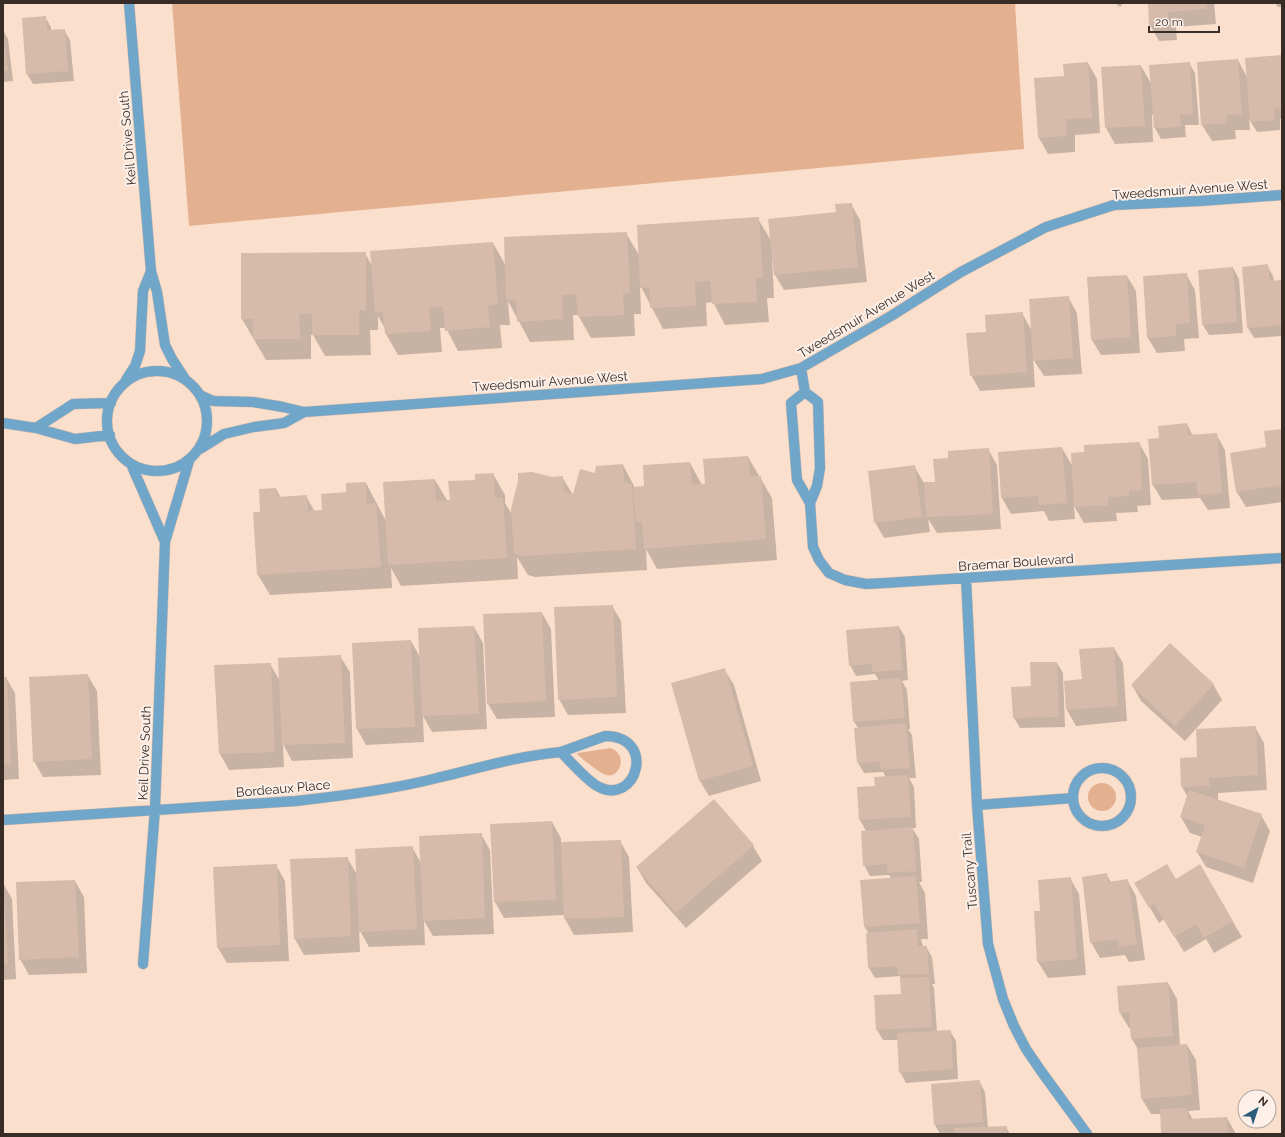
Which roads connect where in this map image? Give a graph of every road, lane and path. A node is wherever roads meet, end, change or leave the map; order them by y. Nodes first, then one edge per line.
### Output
1 (129, 3) edge
2 (1282, 195) edge
3 (151, 271) junction
4 (801, 368) junction
5 (185, 379) junction
6 (124, 384) junction
7 (805, 392) junction
8 (200, 395) junction
9 (111, 403) junction
10 (304, 412) junction
11 (3, 423) edge
12 (36, 428) junction
13 (110, 435) junction
14 (200, 449) junction
15 (189, 461) junction
16 (131, 464) junction
17 (810, 503) junction
18 (165, 542) junction
19 (1282, 558) edge
20 (966, 578) junction
21 (561, 752) junction
22 (1073, 798) junction
23 (977, 805) junction
24 (155, 809) junction
25 (3, 820) edge
26 (143, 964) dead end
27 (1087, 1134) edge

1 - 3 street, Keil Drive South
2 - 4 street, Tweedsmuir Avenue West
3 - 5 street, Keil Drive South
3 - 6 street, Keil Drive South
4 - 7 street
4 - 10 street, Tweedsmuir Avenue West
5 - 6 street
5 - 8 street
6 - 9 street
7 - 17 street, Braemar Boulevard
7 - 17 street, Braemar Boulevard
8 - 10 street, Tweedsmuir Avenue West
8 - 14 street
9 - 12 street
9 - 13 street
10 - 14 street, Tweedsmuir Avenue West
11 - 12 street
12 - 13 street
13 - 16 street
14 - 15 street
15 - 16 street
15 - 18 street, Keil Drive South
16 - 18 street, Keil Drive South
17 - 20 street, Braemar Boulevard
18 - 24 street, Keil Drive South
19 - 20 street, Braemar Boulevard
20 - 23 street, Tuscany Trail
21 - 21 street, Bordeaux Place
21 - 24 street, Bordeaux Place
22 - 22 street
22 - 23 street
23 - 27 street, Tuscany Trail
24 - 25 street, Bordeaux Place
24 - 26 street, Keil Drive South

